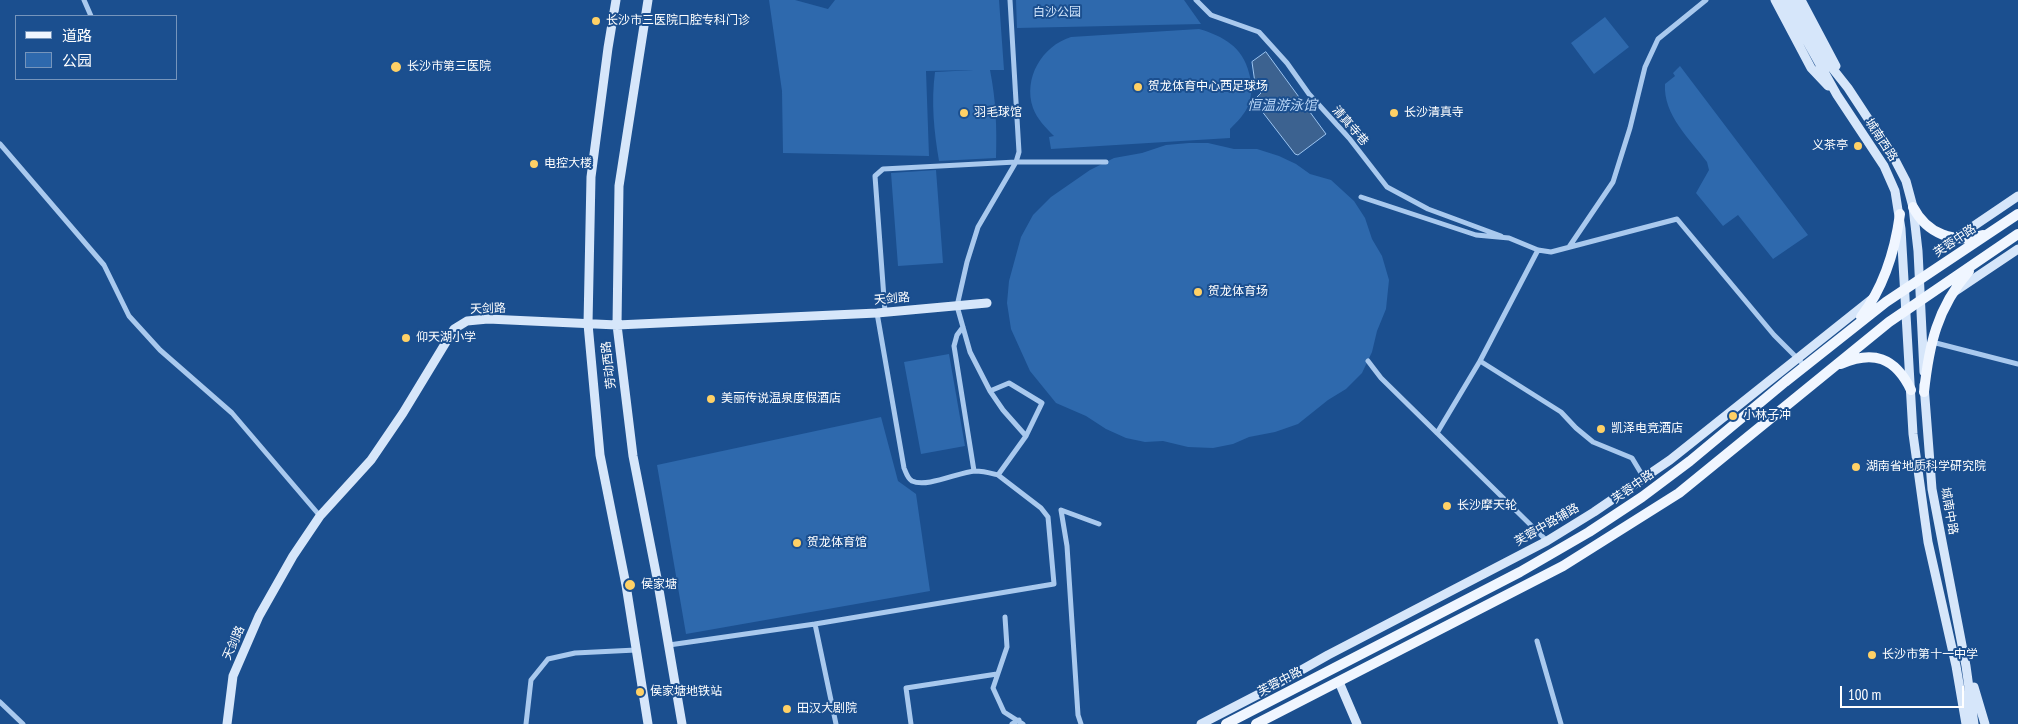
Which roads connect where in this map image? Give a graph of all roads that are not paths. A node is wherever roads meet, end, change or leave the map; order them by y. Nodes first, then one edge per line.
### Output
1 (84, 0) edge
2 (616, 0) edge
3 (648, 0) edge
4 (1010, 0) edge
5 (1196, 0) edge
6 (1706, 0) edge
7 (1775, 0) edge
8 (1784, 0) edge
9 (1792, 0) edge
10 (1801, 0) edge
11 (91, 15) edge
12 (1848, 88) junction
13 (1836, 95) junction
14 (0, 144) edge
15 (1016, 162) junction
16 (1106, 162) dead end
17 (2018, 196) edge
18 (1361, 197) dead end
19 (1913, 207) junction
20 (1900, 214) junction
21 (2018, 214) edge
22 (1988, 234) junction
23 (2018, 234) edge
24 (1509, 238) junction
25 (1956, 238) junction
26 (1569, 247) junction
27 (2018, 249) edge
28 (1538, 250) junction
29 (1976, 263) junction
30 (1920, 280) junction
31 (1904, 290) junction
32 (1954, 292) junction
33 (1874, 297) junction
34 (1921, 300) junction
35 (987, 303) dead end
36 (957, 306) junction
37 (1905, 311) junction
38 (881, 313) junction
39 (588, 324) junction
40 (617, 325) junction
41 (1854, 326) junction
42 (963, 327) junction
43 (1931, 342) junction
44 (1368, 361) dead end
45 (1480, 361) junction
46 (1802, 362) junction
47 (2018, 364) edge
48 (1829, 370) junction
49 (1911, 390) junction
50 (990, 391) junction
51 (1924, 392) junction
52 (1437, 433) junction
53 (1026, 436) junction
54 (974, 471) junction
55 (998, 475) junction
56 (1644, 478) junction
57 (320, 516) junction
58 (1099, 524) dead end
59 (1547, 541) junction
60 (1004, 618) dead end
61 (815, 624) junction
62 (1537, 641) dead end
63 (669, 645) junction
64 (636, 650) junction
65 (1956, 666) junction
66 (1966, 666) junction
67 (997, 674) junction
68 (1339, 682) junction
69 (0, 702) edge
70 (1021, 722) edge
71 (23, 724) edge
72 (227, 724) edge
73 (526, 724) edge
74 (648, 724) edge
75 (682, 724) edge
76 (836, 724) edge
77 (911, 724) edge
78 (1012, 724) edge
79 (1081, 724) edge
80 (1200, 724) edge
81 (1226, 724) edge
82 (1256, 724) edge
83 (1357, 724) edge
84 (1562, 724) edge
85 (1962, 724) edge
86 (1966, 724) edge
87 (1974, 724) edge
88 (1985, 724) edge

1 - 11 street
2 - 39 main road, 劳动西路
3 - 40 main road, 劳动西路
4 - 15 street
5 - 24 street, 清真寺巷
6 - 26 street
7 - 13 main road
8 - 13 main road, 城南西路
9 - 12 main road, 城南西路
10 - 12 main road
12 - 19 main road, 城南西路
13 - 20 main road, 城南西路
14 - 57 street
15 - 16 street
15 - 36 street
15 - 38 street
17 - 25 main road
18 - 24 street
19 - 25 main road
19 - 30 main road, 城南西路
20 - 31 main road, 城南西路
20 - 33 main road
21 - 22 main road, 芙蓉中路
22 - 25 main road
22 - 30 main road, 芙蓉中路
23 - 29 main road
24 - 28 street
26 - 28 street
26 - 46 street
27 - 32 main road
28 - 45 street
29 - 32 main road
29 - 34 main road
30 - 31 main road, 芙蓉中路
30 - 34 main road, 城南西路
31 - 37 main road, 城南西路
31 - 41 main road, 芙蓉中路
32 - 43 main road
33 - 41 main road
33 - 46 main road, 芙蓉中路辅路
34 - 37 main road
34 - 51 main road, 城南中路
35 - 36 main road, 天剑路
36 - 38 main road, 天剑路
36 - 42 street
37 - 48 main road
37 - 49 main road, 城南中路
38 - 40 main road, 天剑路
38 - 54 street
39 - 40 main road, 天剑路
39 - 57 main road, 天剑路
39 - 64 main road, 劳动西路
40 - 63 main road, 劳动西路
41 - 46 main road, 芙蓉中路
42 - 50 street
42 - 54 street
43 - 47 street
43 - 51 main road
44 - 52 street
45 - 52 street
45 - 56 street
46 - 56 main road, 芙蓉中路辅路
46 - 81 main road, 芙蓉中路
48 - 49 main road
48 - 68 main road
49 - 65 main road, 城南中路
50 - 53 street
50 - 53 street
51 - 66 main road, 城南中路
52 - 59 street
53 - 55 street
54 - 55 street
55 - 61 street
56 - 59 main road, 芙蓉中路辅路
57 - 72 main road, 天剑路
58 - 79 street
59 - 80 main road, 芙蓉中路辅路
60 - 67 street
61 - 63 street
61 - 76 street
62 - 84 street
63 - 75 main road, 劳动西路
64 - 73 street
64 - 74 main road, 劳动西路
65 - 85 main road
65 - 86 main road, 城南中路
66 - 87 main road, 城南中路
66 - 88 main road
67 - 70 street
67 - 77 street
68 - 82 main road
68 - 83 main road
69 - 71 street
70 - 78 street

